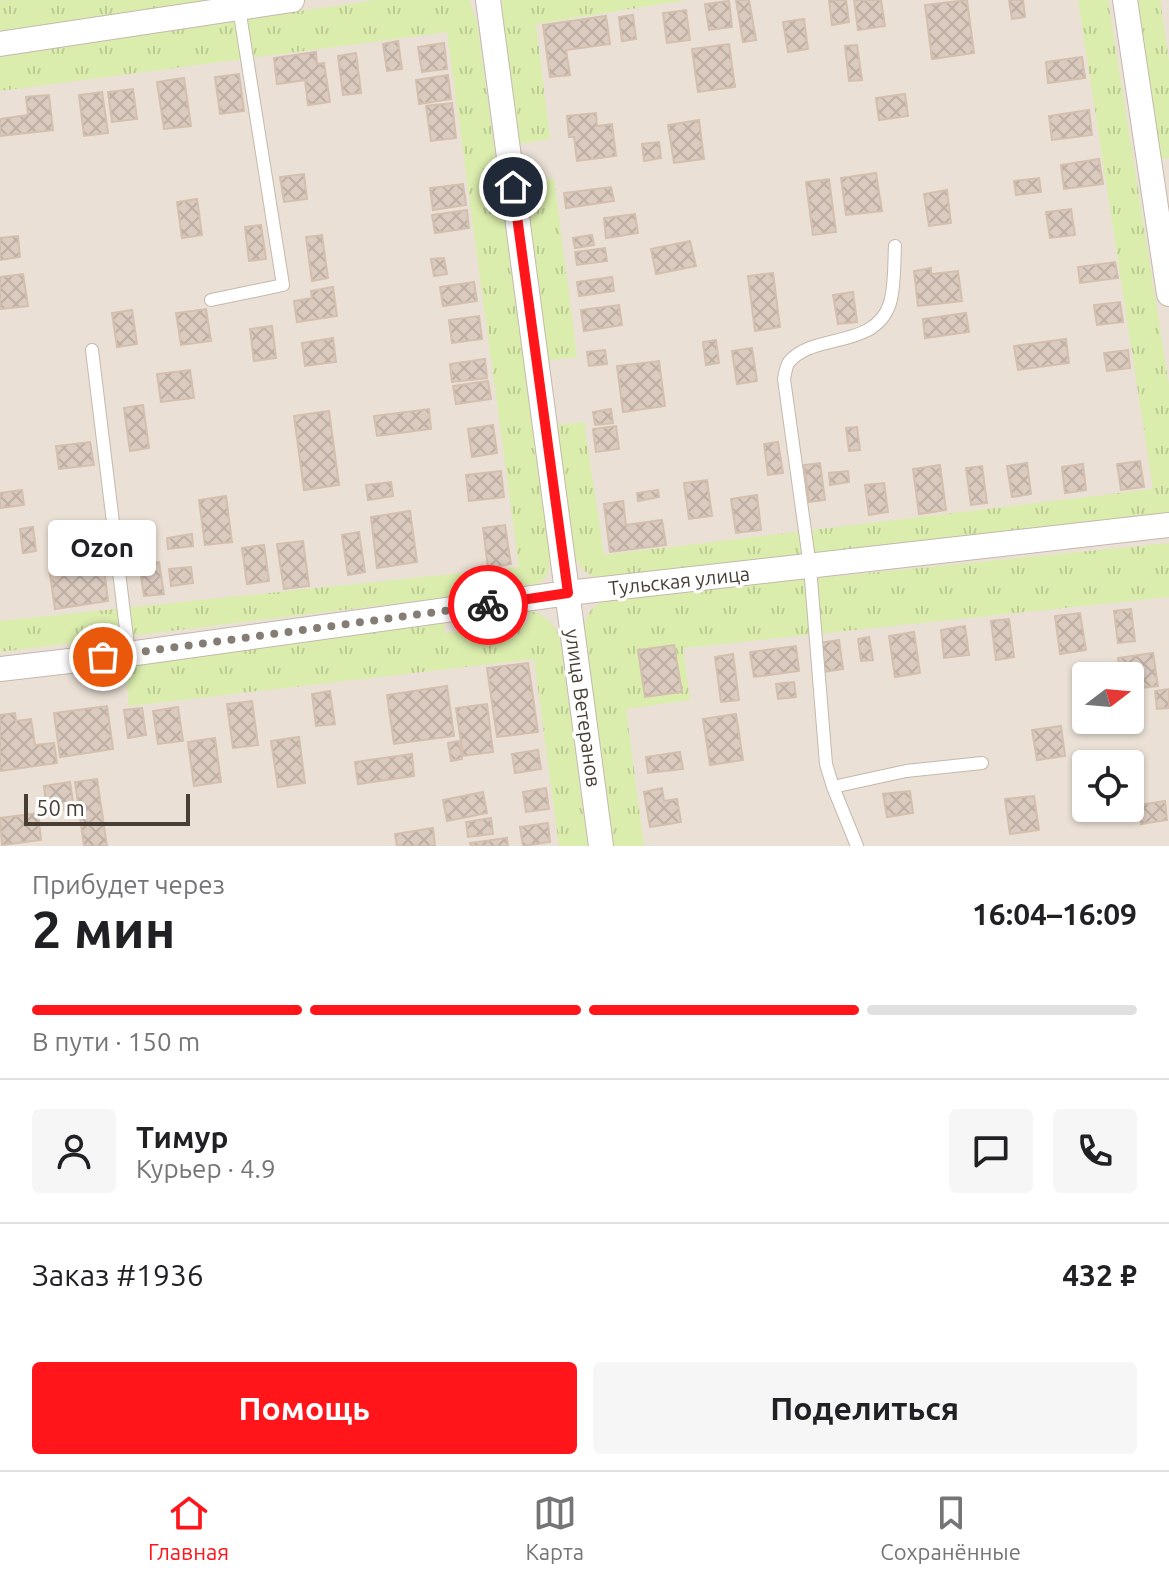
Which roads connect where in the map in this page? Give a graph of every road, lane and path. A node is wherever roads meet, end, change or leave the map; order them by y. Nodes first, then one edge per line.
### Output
1 (292, 0) edge
2 (488, 0) edge
3 (1125, 0) edge
4 (239, 8) junction
5 (0, 44) edge
6 (895, 246) dead end
7 (1169, 294) edge
8 (211, 300) dead end
9 (92, 350) dead end
10 (1169, 525) edge
11 (810, 567) junction
12 (568, 593) junction
13 (129, 654) junction
14 (0, 669) edge
15 (982, 763) dead end
16 (833, 787) junction
17 (601, 846) edge
18 (857, 846) edge

1 - 4 street
2 - 12 street, улица Ветеранов
3 - 7 street
4 - 5 street
4 - 8 lane
6 - 11 lane
9 - 13 lane
10 - 11 street, Тульская улица
11 - 12 street, Тульская улица
11 - 16 lane
12 - 13 street, Тульская улица
12 - 17 street, улица Ветеранов
13 - 14 street, Тульская улица
15 - 16 lane
16 - 18 lane

